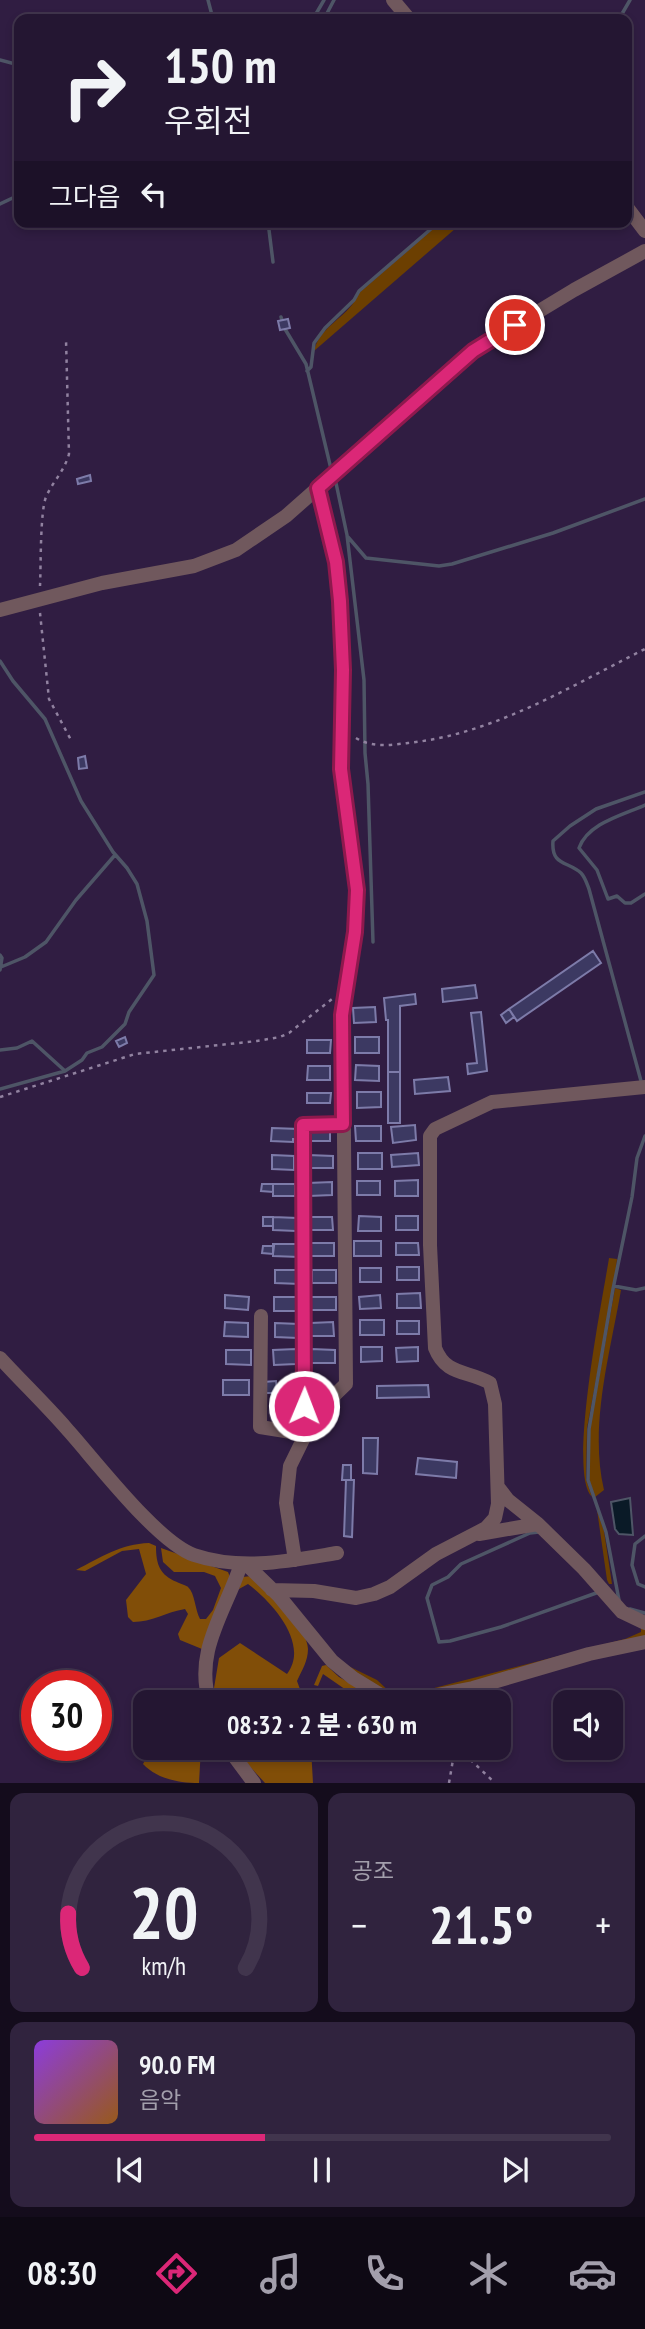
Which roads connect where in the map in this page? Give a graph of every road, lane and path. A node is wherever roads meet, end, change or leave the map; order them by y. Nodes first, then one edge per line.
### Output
1 (393, 0) edge
2 (405, 14) edge
3 (632, 214) edge
4 (645, 232) edge
5 (645, 251) edge
6 (66, 339) dead end
7 (318, 488) junction
8 (39, 600) junction
9 (0, 610) edge
10 (645, 649) edge
11 (342, 728) junction
12 (71, 740) dead end
13 (345, 996) junction
14 (645, 1087) edge
15 (0, 1097) edge
16 (343, 1124) junction
17 (261, 1316) dead end
18 (0, 1358) edge
19 (304, 1434) junction
20 (498, 1488) junction
21 (538, 1524) junction
22 (474, 1535) junction
23 (337, 1552) dead end
24 (295, 1560) junction
25 (243, 1564) junction
26 (272, 1590) junction
27 (645, 1623) edge
28 (645, 1642) edge
29 (209, 1690) edge
30 (237, 1760) edge
31 (454, 1760) edge
32 (470, 1760) edge
33 (254, 1783) edge
34 (449, 1783) edge
35 (495, 1783) edge

1 - 2 street
3 - 4 street
5 - 7 street
6 - 8 path
7 - 8 street
7 - 11 street
8 - 9 street
8 - 12 path
10 - 11 path
11 - 13 street
13 - 15 path
13 - 16 street
14 - 20 street
16 - 19 street
16 - 19 street
17 - 19 street
18 - 25 street
19 - 24 street
20 - 21 street
20 - 22 street
21 - 22 street
21 - 27 street
22 - 26 street
23 - 24 street
24 - 25 street
25 - 26 street
25 - 29 street
26 - 28 street
30 - 33 street
31 - 34 path
32 - 35 path

